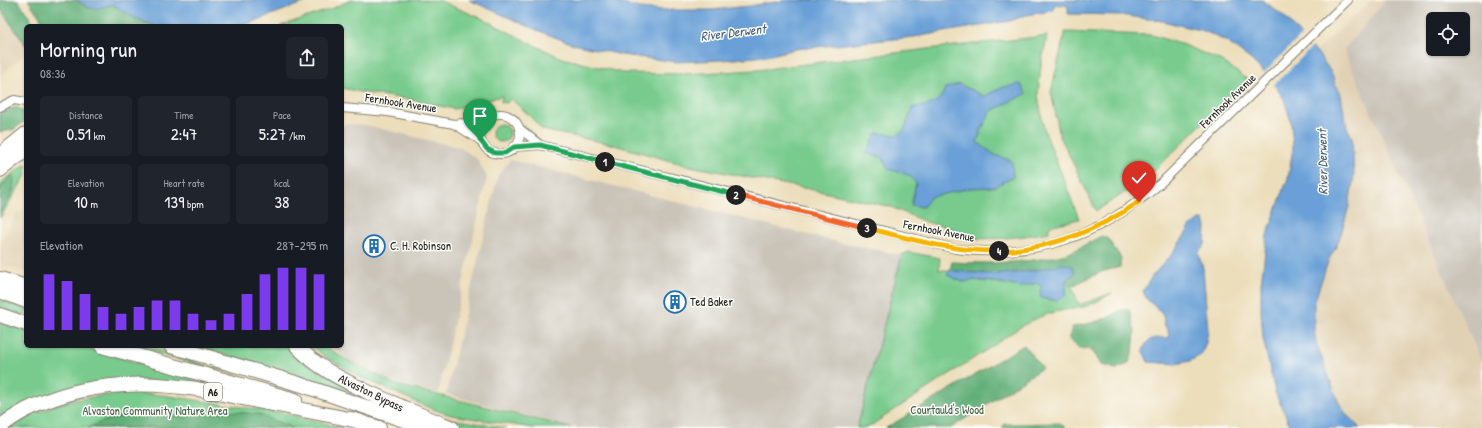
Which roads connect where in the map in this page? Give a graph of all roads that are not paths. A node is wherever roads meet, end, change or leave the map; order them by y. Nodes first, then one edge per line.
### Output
1 (1348, 0) edge
2 (24, 102) edge
3 (0, 107) edge
4 (344, 109) edge
5 (486, 121) junction
6 (454, 124) junction
7 (519, 128) junction
8 (24, 136) edge
9 (480, 140) junction
10 (540, 145) junction
11 (514, 147) junction
12 (24, 152) edge
13 (0, 154) edge
14 (0, 170) edge
15 (0, 279) edge
16 (24, 286) edge
17 (0, 291) edge
18 (24, 300) edge
19 (0, 315) edge
20 (24, 323) edge
21 (109, 348) edge
22 (178, 348) edge
23 (299, 348) edge
24 (359, 422) junction
25 (0, 427) edge
26 (379, 428) edge
27 (427, 428) edge
28 (452, 428) edge

1 - 10 street, Fernhook Avenue
2 - 3 street
4 - 6 street, Fernhook Avenue
5 - 6 street, Fernhook Avenue
5 - 7 street, Fernhook Avenue
5 - 9 street
6 - 9 street, Fernhook Avenue
7 - 10 street, Fernhook Avenue
7 - 11 street
8 - 13 highway
9 - 11 street, Fernhook Avenue
10 - 11 street, Fernhook Avenue
12 - 14 highway
15 - 16 highway
17 - 18 highway
19 - 20 highway
21 - 24 highway
22 - 27 highway
23 - 28 highway, Alvaston Bypass
24 - 25 highway, A6
24 - 26 highway, A6

